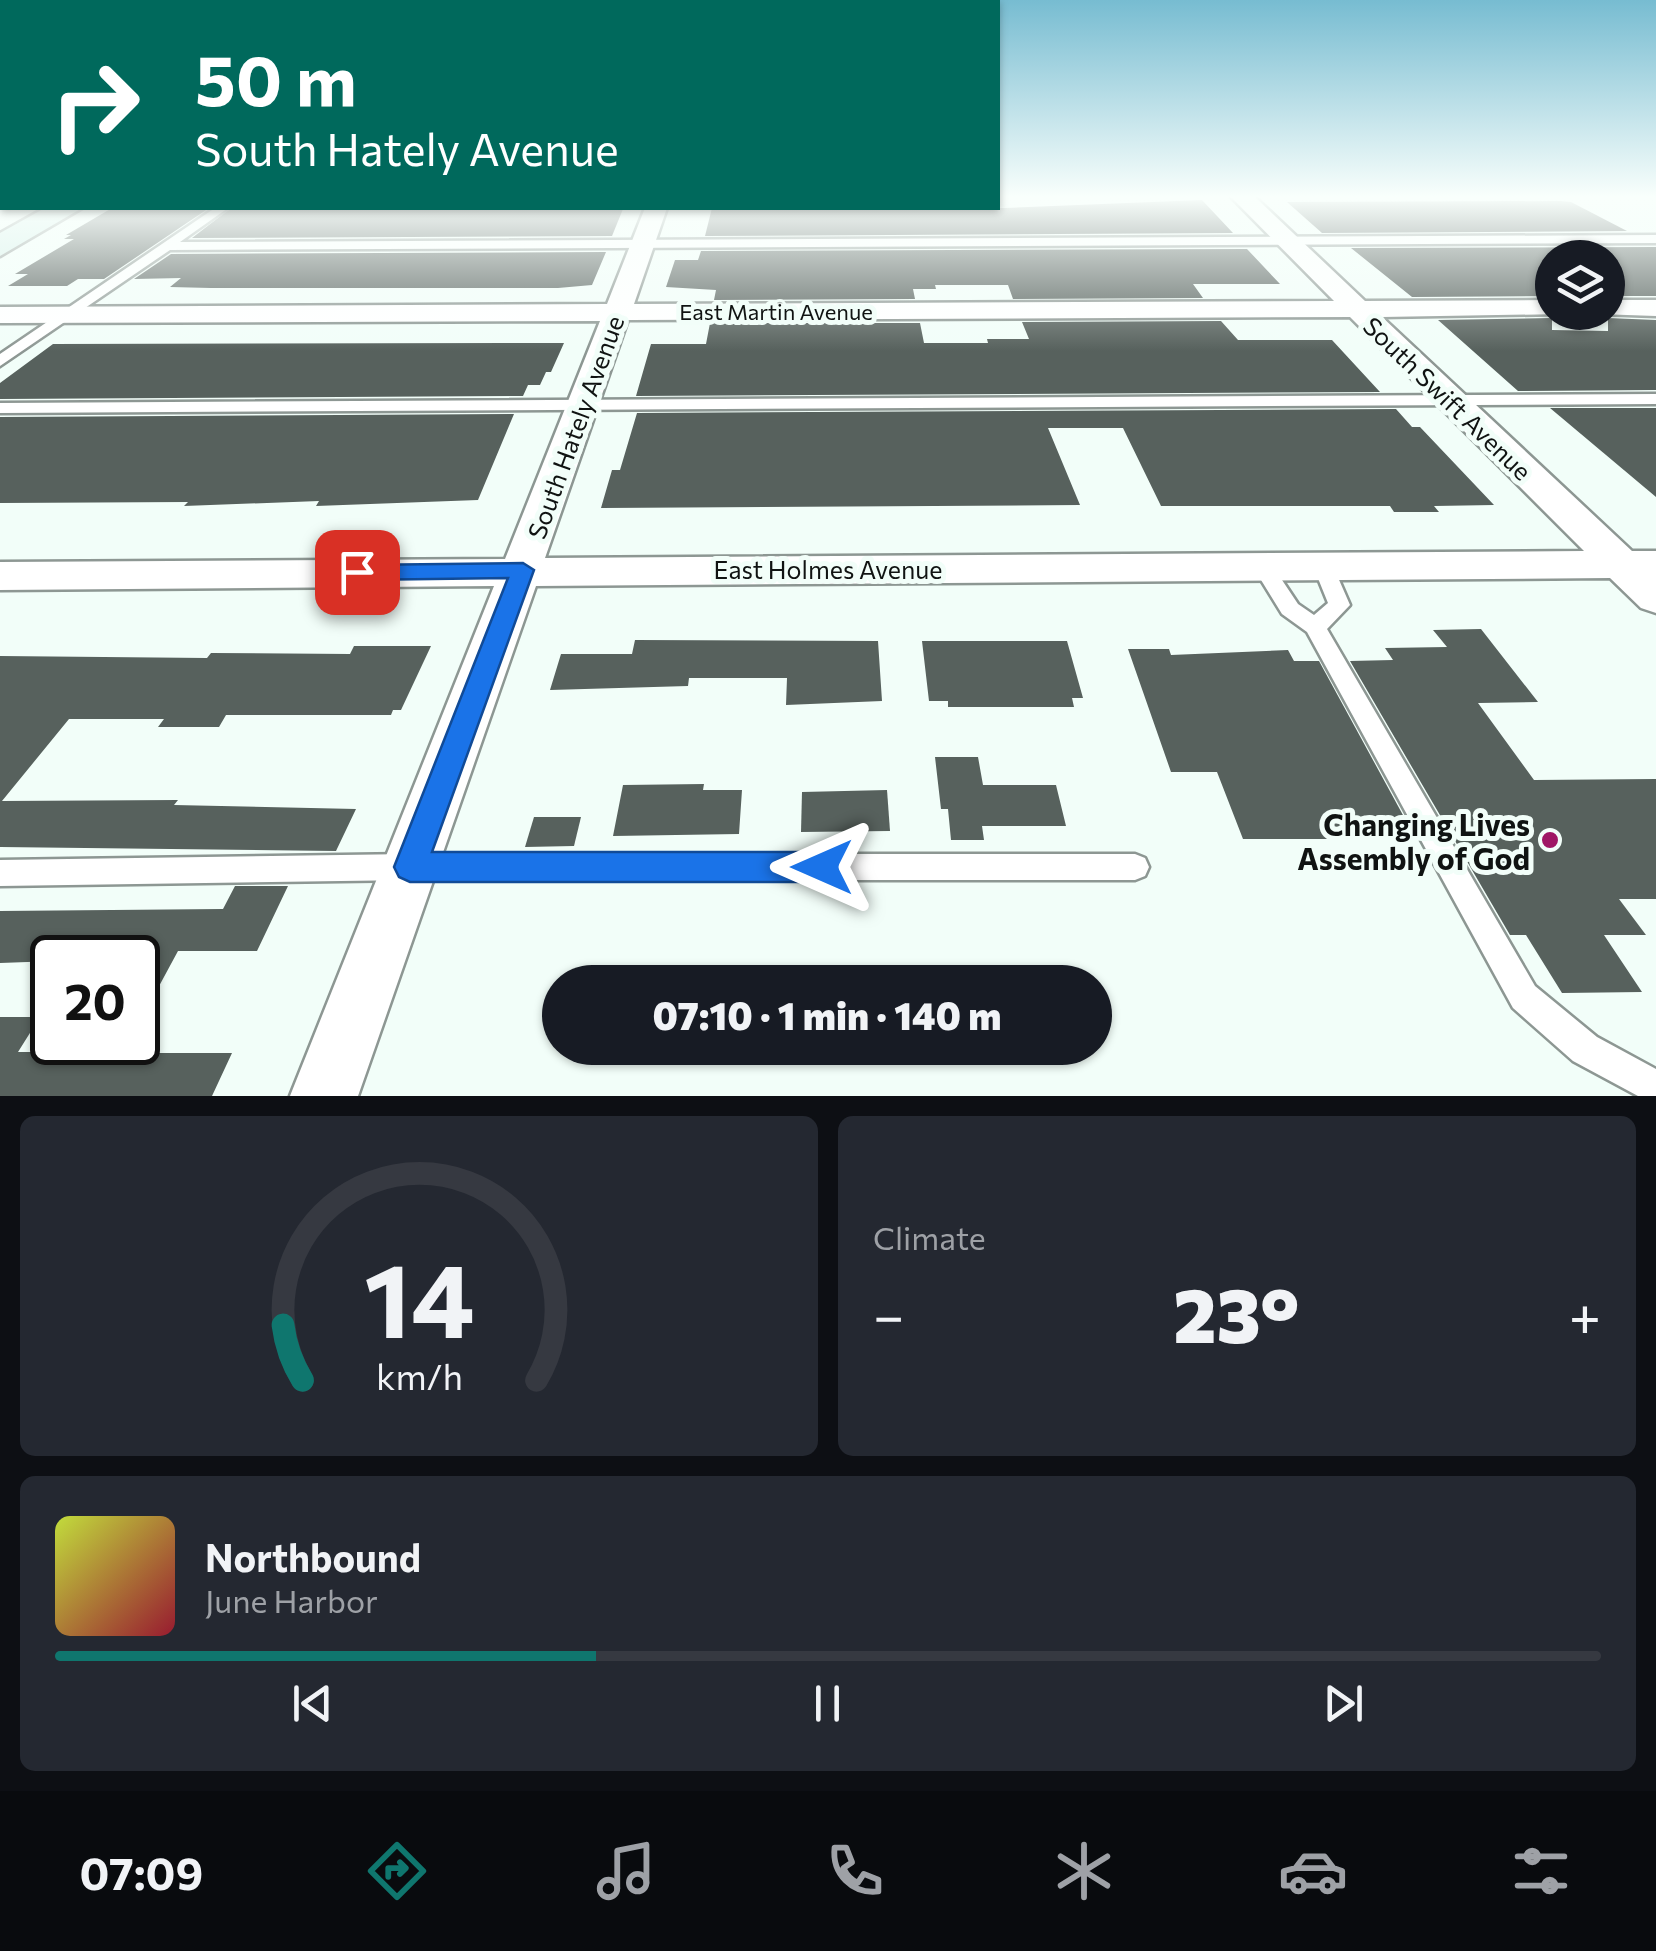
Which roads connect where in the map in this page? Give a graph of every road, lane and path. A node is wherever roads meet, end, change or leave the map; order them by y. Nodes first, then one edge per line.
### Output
1 (162, 248) edge
2 (641, 248) edge
3 (1293, 248) edge
4 (1535, 308) edge
5 (1625, 308) edge
6 (1656, 308) edge
7 (1357, 309) junction
8 (617, 311) junction
9 (65, 315) junction
10 (0, 316) edge
11 (0, 361) edge
12 (1448, 399) junction
13 (1656, 399) edge
14 (585, 404) junction
15 (0, 408) edge
16 (1638, 564) edge
17 (1263, 566) junction
18 (1323, 566) junction
19 (523, 570) junction
20 (0, 576) edge
21 (1656, 598) edge
22 (1315, 626) junction
23 (410, 867) junction
24 (1135, 867) dead end
25 (0, 873) edge
26 (1656, 1087) edge
27 (324, 1096) edge

1 - 9 lane
2 - 8 street, South Hately Avenue
3 - 7 street, South Swift Avenue
4 - 7 street, East Martin Avenue
5 - 6 street
7 - 8 street, East Martin Avenue
7 - 12 street, South Swift Avenue
8 - 9 street, East Martin Avenue
8 - 14 street, South Hately Avenue
9 - 10 street, East Martin Avenue
9 - 11 lane
12 - 13 lane
12 - 14 lane
12 - 16 street, South Swift Avenue
14 - 15 lane
14 - 19 street, South Hately Avenue
16 - 18 street, East Holmes Avenue
16 - 21 street, South Swift Avenue
17 - 18 street, East Holmes Avenue
17 - 19 street, East Holmes Avenue
17 - 22 lane
18 - 22 lane
19 - 20 street, East Holmes Avenue
19 - 23 street, South Hately Avenue
22 - 26 lane
23 - 24 lane
23 - 25 lane
23 - 27 street, South Hately Avenue

